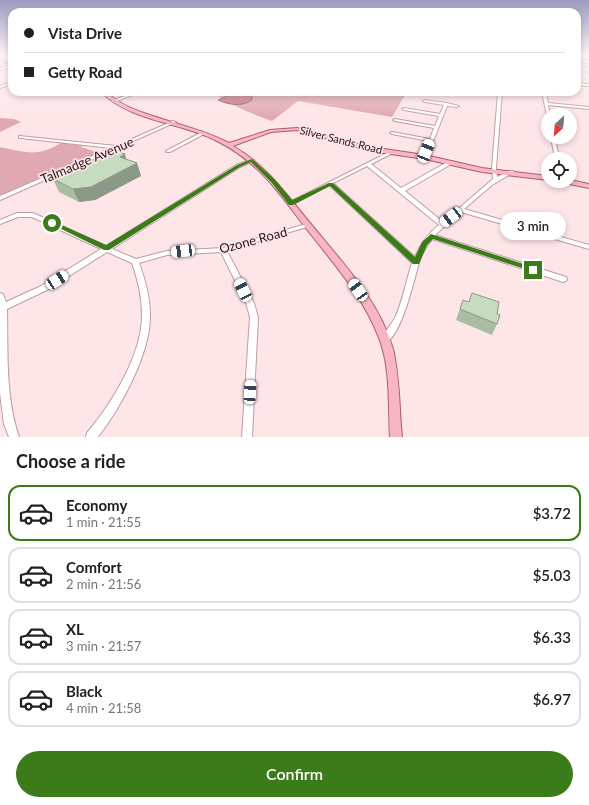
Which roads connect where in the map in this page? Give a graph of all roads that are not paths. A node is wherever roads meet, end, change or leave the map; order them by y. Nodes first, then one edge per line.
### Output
1 (108, 96) edge
2 (127, 96) edge
3 (500, 96) edge
4 (545, 96) edge
5 (114, 101) junction
6 (425, 101) dead end
7 (446, 104) junction
8 (546, 104) junction
9 (457, 106) dead end
10 (547, 108) edge
11 (589, 108) edge
12 (404, 109) dead end
13 (442, 115) junction
14 (395, 120) dead end
15 (174, 122) junction
16 (437, 127) junction
17 (204, 133) junction
18 (392, 133) dead end
19 (21, 138) dead end
20 (431, 140) junction
21 (230, 145) junction
22 (119, 147) junction
23 (168, 151) dead end
24 (392, 152) junction
25 (425, 157) junction
26 (252, 160) junction
27 (451, 162) junction
28 (369, 165) junction
29 (495, 171) junction
30 (511, 172) junction
31 (541, 177) edge
32 (495, 179) junction
33 (331, 184) junction
34 (577, 184) edge
35 (589, 186) edge
36 (401, 191) junction
37 (0, 198) edge
38 (291, 203) junction
39 (460, 210) junction
40 (0, 222) edge
41 (442, 224) junction
42 (308, 225) junction
43 (431, 236) junction
44 (589, 247) edge
45 (106, 248) junction
46 (224, 250) junction
47 (135, 262) junction
48 (416, 262) junction
49 (563, 279) dead end
50 (0, 296) edge
51 (3, 307) junction
52 (385, 339) junction
53 (14, 437) edge
54 (91, 437) edge
55 (247, 437) edge
56 (396, 437) edge

1 - 5 main road
2 - 5 street
3 - 29 street
4 - 8 street
5 - 15 main road
6 - 7 street
7 - 9 street
7 - 13 street
8 - 10 street
8 - 11 street
12 - 13 street
13 - 16 street
14 - 16 street
15 - 17 main road
15 - 22 street, Talmadge Avenue
16 - 20 street
17 - 21 main road
17 - 23 street
18 - 20 street
19 - 22 street
20 - 25 street
21 - 24 main road, Silver Sands Road
21 - 26 main road
22 - 37 street, Talmadge Avenue
24 - 25 main road, Silver Sands Road
24 - 28 street
25 - 27 main road, Silver Sands Road
26 - 38 main road
26 - 45 street
27 - 29 main road, Silver Sands Road
27 - 36 street
28 - 33 street
28 - 36 street
29 - 30 main road, Silver Sands Road
29 - 32 street
30 - 31 main road, Silver Sands Road
30 - 32 street
32 - 39 street
33 - 38 street
33 - 48 street
34 - 35 main road
36 - 41 street
38 - 42 main road
39 - 41 street
39 - 44 street
40 - 45 street
41 - 43 street
42 - 46 street, Ozone Road
42 - 52 main road
43 - 48 street
43 - 49 street
45 - 47 street
45 - 51 street
46 - 47 street, Ozone Road
46 - 55 street
47 - 54 street
48 - 52 street
50 - 51 street
51 - 53 street
52 - 56 main road

